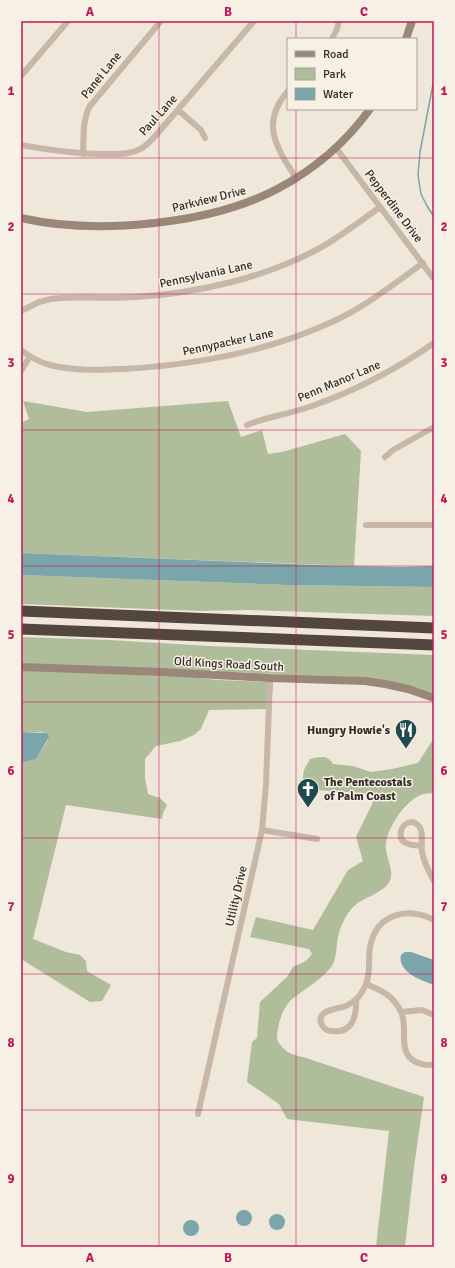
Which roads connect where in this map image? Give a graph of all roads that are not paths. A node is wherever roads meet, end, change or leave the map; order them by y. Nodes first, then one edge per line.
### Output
1 (68, 21) edge
2 (161, 21) edge
3 (254, 21) edge
4 (339, 21) edge
5 (412, 21) edge
6 (332, 38) edge
7 (406, 38) edge
8 (21, 76) edge
9 (287, 92) edge
10 (178, 110) junction
11 (369, 110) edge
12 (205, 138) dead end
13 (21, 145) edge
14 (336, 148) junction
15 (83, 154) junction
16 (296, 178) junction
17 (380, 206) junction
18 (21, 218) edge
19 (423, 263) junction
20 (434, 278) edge
21 (21, 311) edge
22 (434, 343) edge
23 (21, 350) edge
24 (30, 356) junction
25 (21, 371) edge
26 (247, 425) dead end
27 (434, 427) edge
28 (385, 457) dead end
29 (366, 524) dead end
30 (434, 525) edge
31 (21, 611) edge
32 (434, 628) edge
33 (21, 629) edge
34 (396, 644) junction
35 (434, 645) edge
36 (434, 651) edge
37 (21, 667) edge
38 (270, 678) junction
39 (434, 698) edge
40 (262, 830) junction
41 (317, 839) dead end
42 (422, 846) dead end
43 (434, 881) edge
44 (434, 920) edge
45 (366, 984) junction
46 (356, 1000) junction
47 (401, 1012) junction
48 (434, 1015) edge
49 (434, 1064) edge
50 (198, 1114) dead end

1 - 8 street
2 - 15 street, Panei Lane
3 - 10 street, Paul Lane
4 - 6 street
5 - 7 street
9 - 16 street
10 - 12 street
10 - 15 street, Paul Lane
11 - 14 street, Parkview Drive
13 - 15 street, Paul Lane
14 - 16 street, Parkview Drive
14 - 17 street, Pepperdine Drive
16 - 18 street, Parkview Drive
17 - 19 street, Pepperdine Drive
17 - 21 street, Pennsylvania Lane
19 - 20 street, Pepperdine Drive
19 - 24 street, Pennypacker Lane
22 - 26 street, Penn Manor Lane
23 - 24 street, Pennypacker Lane
24 - 25 street
27 - 28 street
29 - 30 street
31 - 32 highway
33 - 34 highway
34 - 35 highway
34 - 36 highway
37 - 38 street, Old Kings Road South
38 - 39 street, Old Kings Road South
38 - 40 street, Utility Drive
40 - 41 street
40 - 50 street, Utility Drive
42 - 43 street
44 - 45 street
45 - 46 street
45 - 47 street
46 - 46 street
47 - 48 street
47 - 49 street

